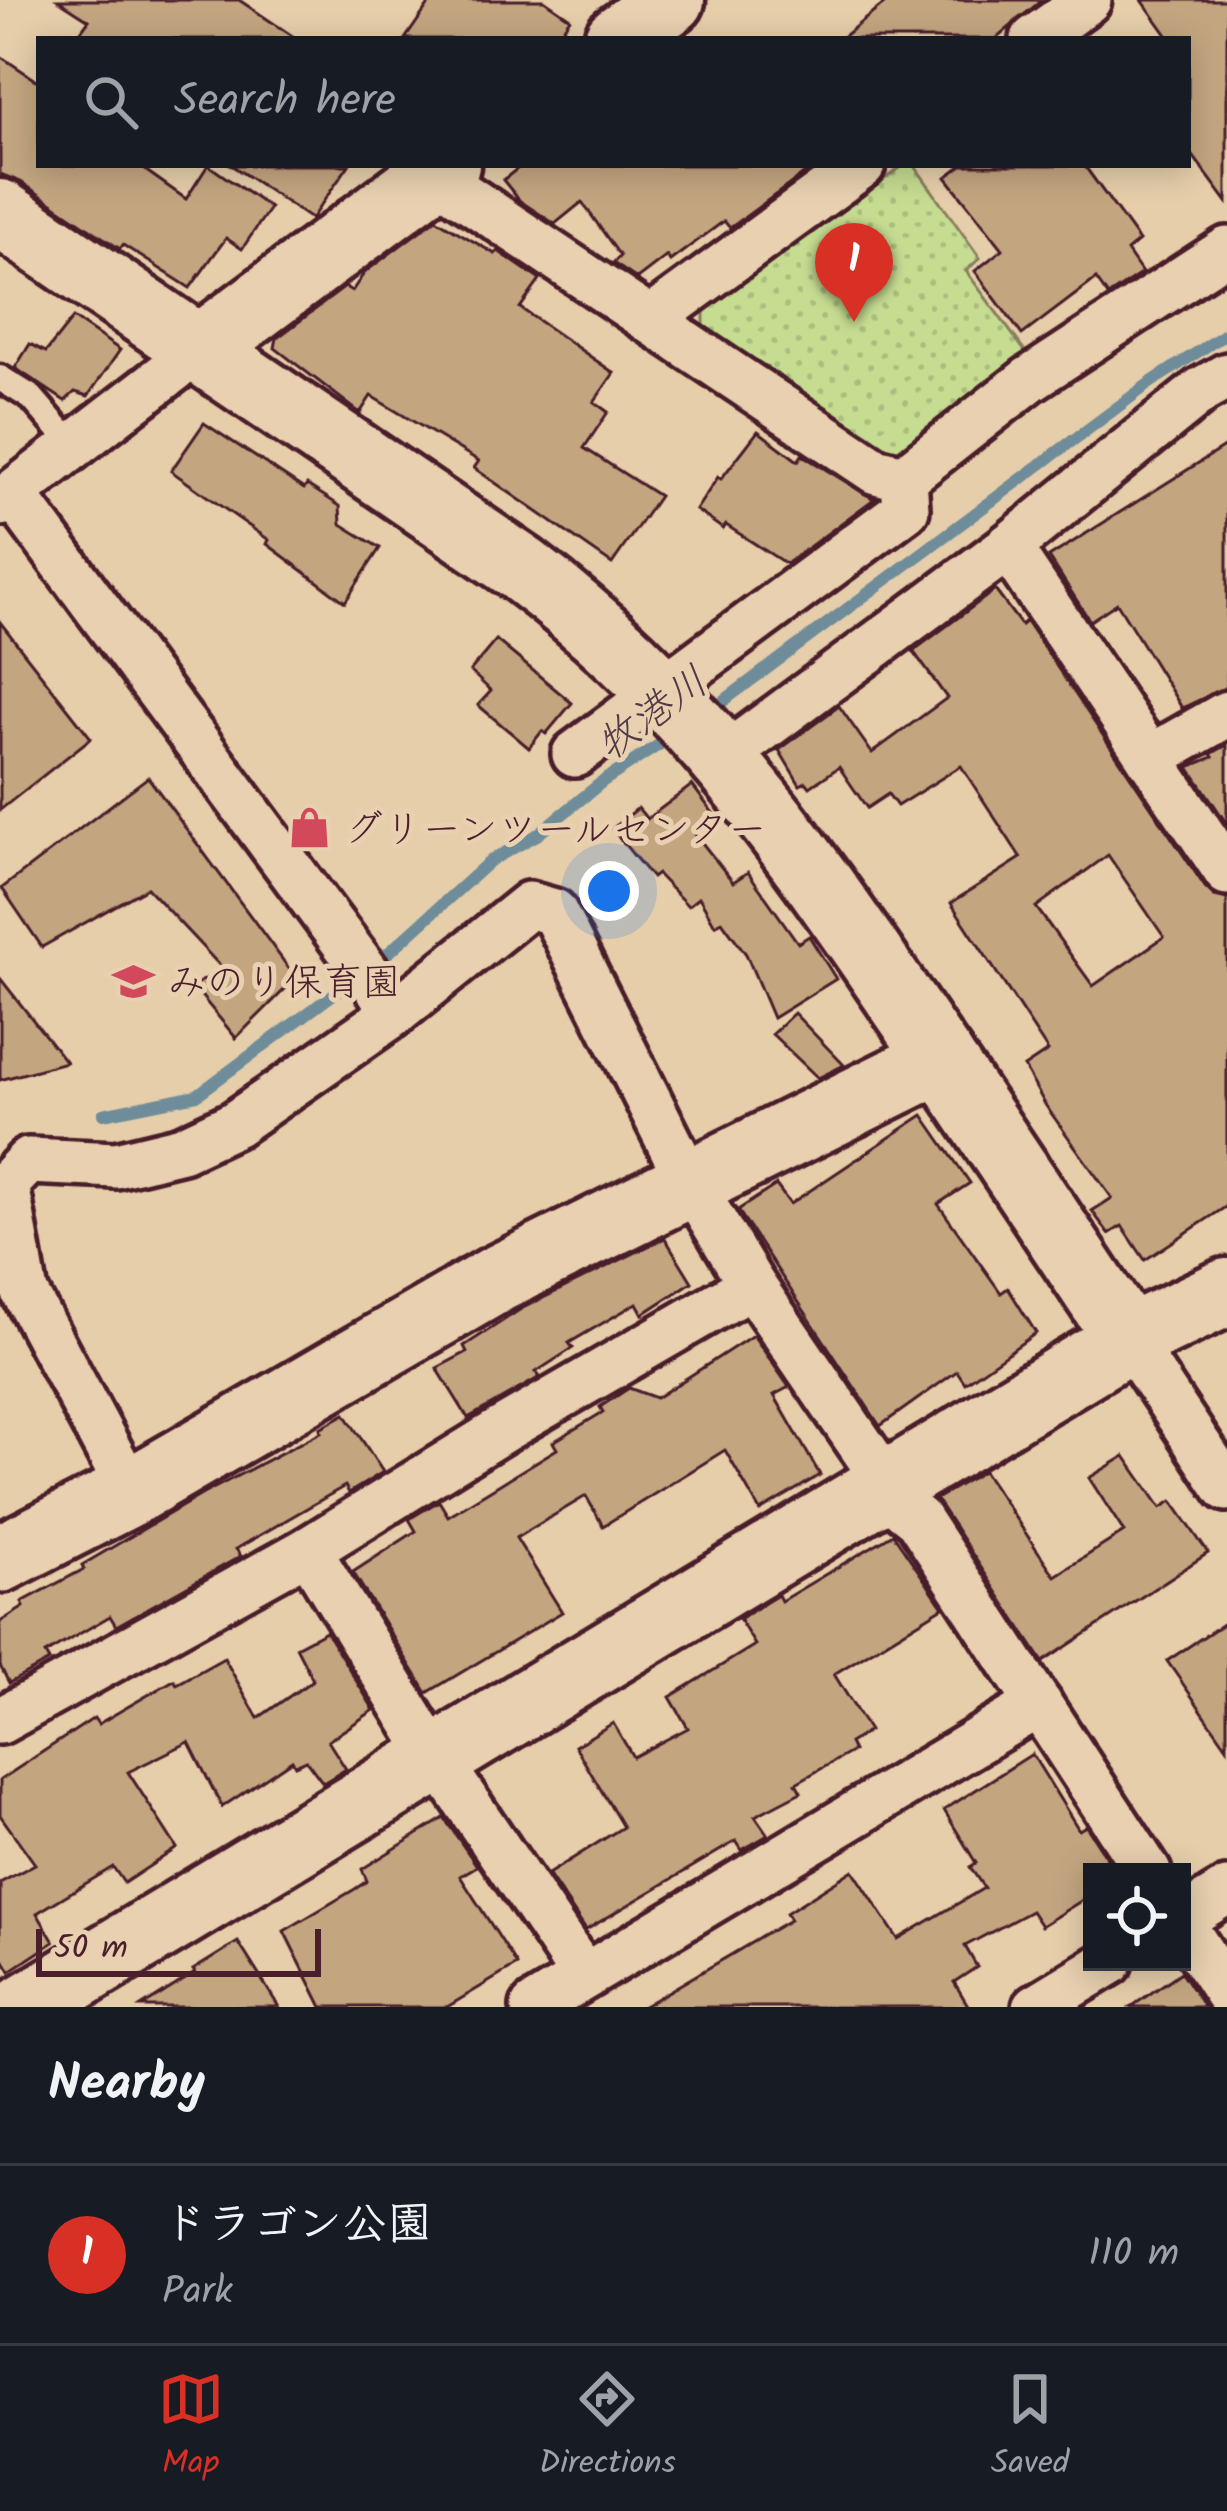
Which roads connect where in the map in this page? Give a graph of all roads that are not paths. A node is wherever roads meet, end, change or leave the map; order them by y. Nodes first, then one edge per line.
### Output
1 (1088, 0) edge
2 (1038, 36) edge
3 (858, 168) edge
4 (440, 170) edge
5 (0, 213) edge
6 (1227, 250) edge
7 (651, 319) junction
8 (201, 348) junction
9 (1227, 376) edge
10 (0, 378) edge
11 (75, 448) junction
12 (904, 478) junction
13 (6, 498) edge
14 (1008, 547) junction
15 (1227, 714) edge
16 (692, 722) junction
17 (574, 754) dead end
18 (1150, 758) junction
19 (1227, 872) edge
20 (396, 1012) junction
21 (941, 1058) junction
22 (689, 1181) junction
23 (752, 1285) junction
24 (1227, 1292) edge
25 (12, 1296) edge
26 (1128, 1339) junction
27 (887, 1484) junction
28 (1227, 1488) edge
29 (131, 1492) junction
30 (308, 1550) junction
31 (0, 1559) edge
32 (1039, 1705) junction
33 (0, 1721) edge
34 (436, 1758) junction
35 (1142, 1863) edge
36 (1227, 1891) edge
37 (1191, 1916) edge
38 (1191, 1936) edge
39 (1095, 1971) edge
40 (584, 1976) junction
41 (1227, 1993) edge
42 (26, 2007) edge
43 (534, 2007) edge
44 (1036, 2007) edge

1 - 2 street
3 - 7 street
4 - 7 street
4 - 8 street
5 - 8 street
6 - 12 street
7 - 12 street
8 - 11 street
8 - 16 street
9 - 14 street
10 - 11 lane
11 - 13 street
12 - 16 street
13 - 20 street
14 - 16 street
14 - 18 street
15 - 18 street
16 - 17 street
16 - 21 street
18 - 19 street
20 - 22 street
20 - 25 street
21 - 22 street
21 - 26 street
22 - 23 street
22 - 29 street
23 - 27 street
23 - 30 street
24 - 26 street
25 - 29 street
26 - 27 street
26 - 28 street
27 - 32 street
27 - 34 street
29 - 31 street
30 - 33 street
30 - 34 street
32 - 35 street
32 - 40 street
34 - 40 street
34 - 42 street
36 - 37 street
38 - 41 street
39 - 44 street
40 - 43 street

